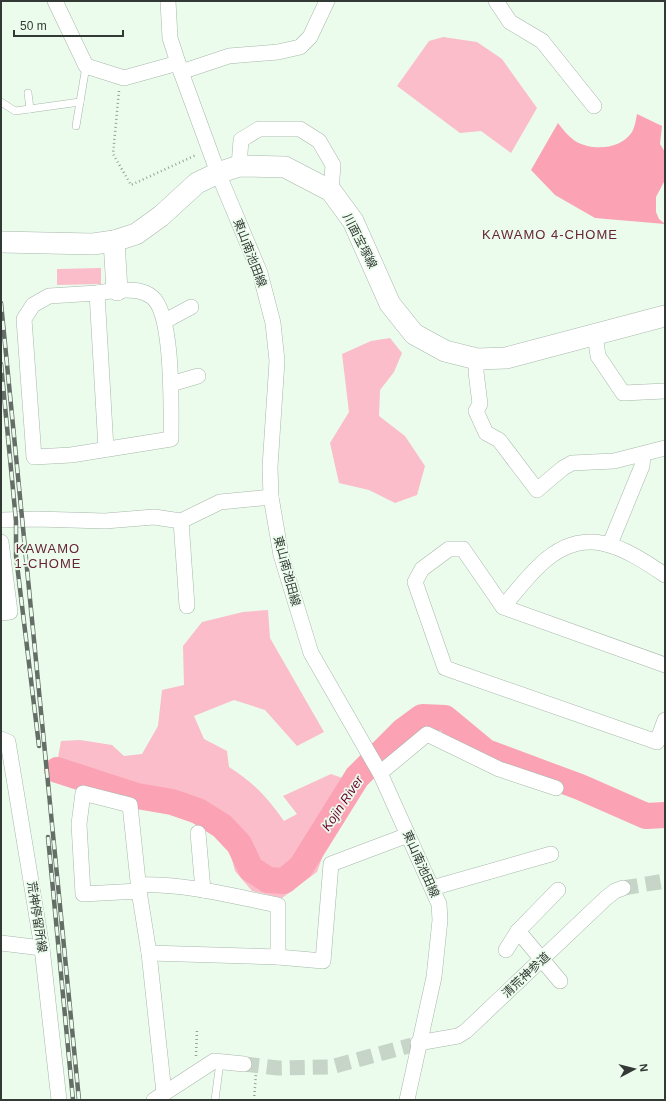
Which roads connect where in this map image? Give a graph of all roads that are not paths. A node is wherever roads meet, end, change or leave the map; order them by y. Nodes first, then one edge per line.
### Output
1 (55, 1) edge
2 (168, 1) edge
3 (327, 1) edge
4 (496, 1) edge
5 (86, 66) junction
6 (180, 68) junction
7 (28, 93) dead end
8 (1, 102) edge
9 (80, 102) junction
10 (594, 106) dead end
11 (30, 109) junction
12 (76, 126) dead end
13 (239, 166) junction
14 (218, 173) junction
15 (331, 191) junction
16 (114, 241) junction
17 (1, 242) edge
18 (117, 290) junction
19 (97, 293) junction
20 (191, 307) dead end
21 (665, 316) edge
22 (165, 321) junction
23 (595, 334) junction
24 (477, 359) junction
25 (198, 376) dead end
26 (171, 384) junction
27 (665, 391) edge
28 (665, 448) edge
29 (106, 449) junction
30 (643, 454) junction
31 (271, 497) junction
32 (1, 518) edge
33 (181, 521) junction
34 (1, 542) edge
35 (610, 544) junction
36 (665, 575) edge
37 (187, 606) dead end
38 (503, 607) junction
39 (1, 613) edge
40 (665, 665) edge
41 (665, 720) edge
42 (1, 739) edge
43 (378, 770) junction
44 (556, 788) dead end
45 (198, 833) dead end
46 (408, 835) junction
47 (551, 854) dead end
48 (139, 888) junction
49 (432, 888) junction
50 (623, 888) tunnel mouth
51 (203, 890) junction
52 (558, 890) dead end
53 (518, 931) junction
54 (1, 942) edge
55 (42, 948) junction
56 (506, 950) dead end
57 (149, 953) junction
58 (278, 957) junction
59 (542, 960) junction
60 (560, 981) dead end
61 (418, 1043) junction
62 (220, 1062) junction
63 (244, 1064) tunnel mouth
64 (159, 1096) edge
65 (59, 1100) edge
66 (215, 1100) edge
67 (407, 1100) edge

1 - 5 street
2 - 6 street, 東山南池田線
3 - 6 street
4 - 10 street
5 - 6 street
5 - 9 lane
6 - 14 street, 東山南池田線
7 - 11 lane
8 - 11 lane
9 - 11 lane
9 - 12 lane
13 - 14 street, 川面宝塚線
13 - 15 street, 川面宝塚線
13 - 15 street
14 - 16 street, 川面宝塚線
14 - 31 street, 東山南池田線
15 - 24 street, 川面宝塚線
16 - 17 street, 川面宝塚線
16 - 18 street
18 - 19 street
18 - 22 street
19 - 29 street
19 - 29 street
20 - 22 street
21 - 23 street, 川面宝塚線
22 - 26 street
23 - 24 street, 川面宝塚線
23 - 27 street
24 - 30 street
25 - 26 street
26 - 29 street
28 - 30 street
30 - 35 street
31 - 33 street
31 - 43 street, 東山南池田線
32 - 33 street
33 - 37 street
34 - 39 street
35 - 36 street
35 - 38 street
38 - 40 street
38 - 41 street
42 - 55 street, 荒神停留所線
43 - 44 street
43 - 46 street, 東山南池田線
45 - 51 street
46 - 49 street, 東山南池田線
46 - 58 street
47 - 49 street
48 - 48 street
48 - 51 street
48 - 57 street
49 - 61 street, 東山南池田線
50 - 59 street, 清荒神参道
51 - 58 street
52 - 53 street
53 - 56 street
53 - 59 street
54 - 55 street
55 - 65 street, 荒神停留所線
57 - 58 street
57 - 64 street
59 - 60 street
59 - 61 street, 清荒神参道
61 - 67 street, 東山南池田線
62 - 63 street
62 - 64 street
62 - 66 lane

